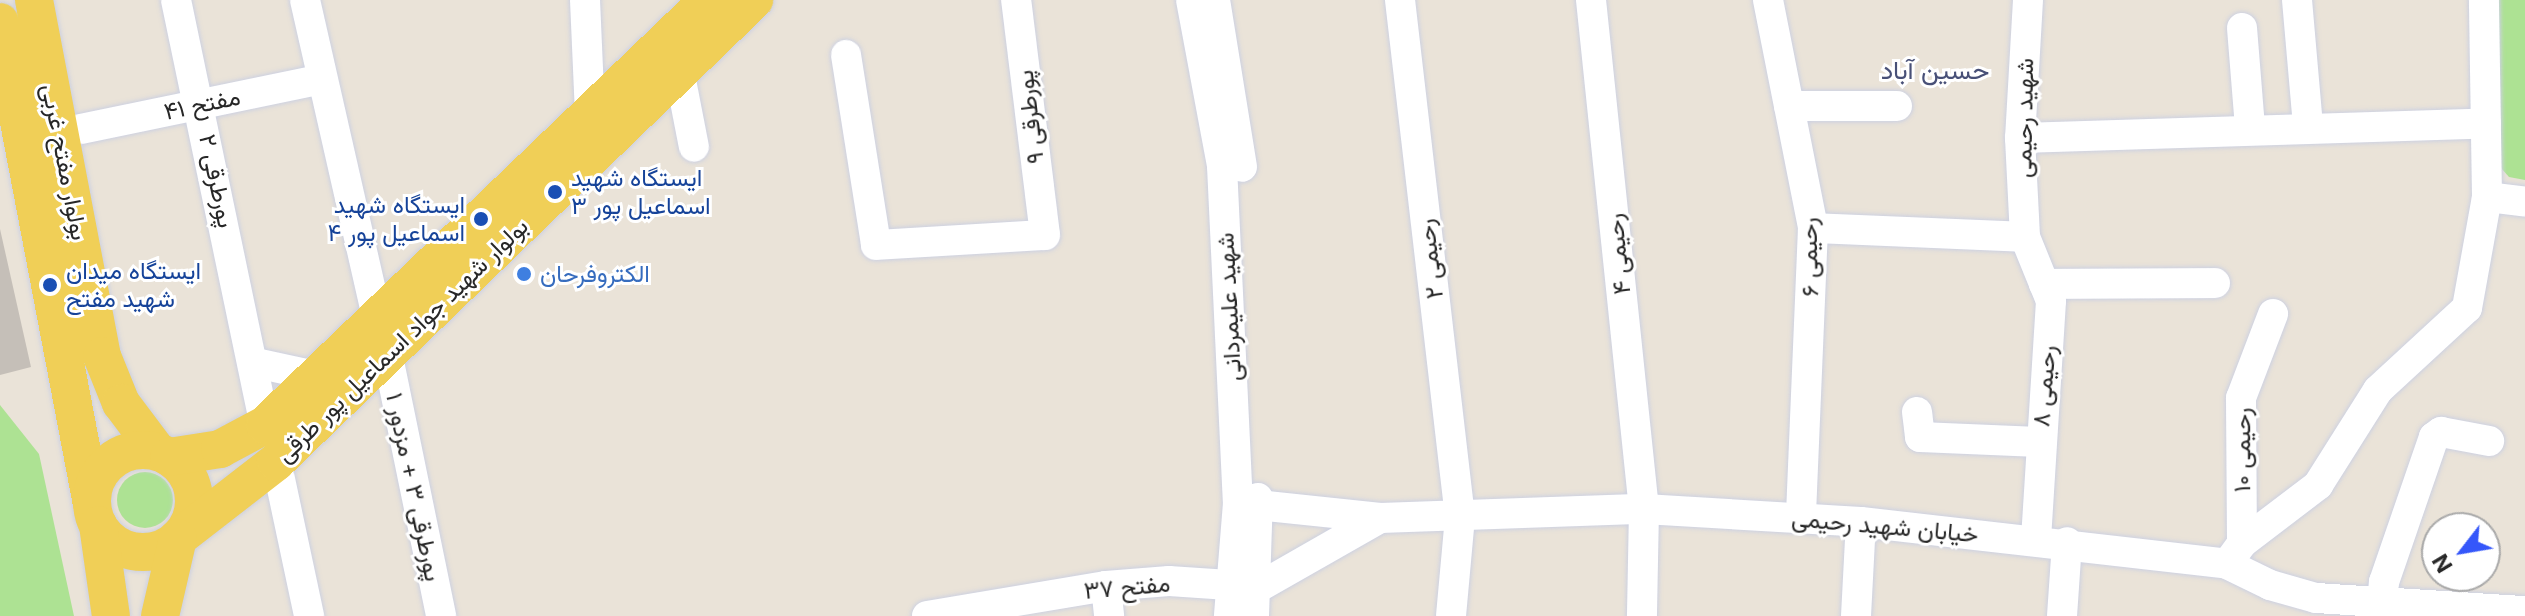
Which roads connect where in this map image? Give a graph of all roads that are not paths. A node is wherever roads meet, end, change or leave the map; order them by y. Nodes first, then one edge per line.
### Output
1 (34, 0) edge
2 (176, 0) edge
3 (305, 0) edge
4 (585, 0) edge
5 (708, 0) edge
6 (754, 0) edge
7 (1016, 0) edge
8 (1191, 0) edge
9 (1215, 0) edge
10 (1400, 0) edge
11 (1591, 0) edge
12 (1768, 0) edge
13 (2028, 0) edge
14 (2297, 0) edge
15 (2484, 0) edge
16 (0, 22) edge
17 (2242, 28) dead end
18 (846, 55) dead end
19 (679, 70) junction
20 (322, 79) junction
21 (201, 104) junction
22 (1789, 106) junction
23 (1897, 106) dead end
24 (590, 116) junction
25 (2486, 123) junction
26 (2308, 126) junction
27 (2250, 127) junction
28 (81, 129) dead end
29 (2020, 138) junction
30 (694, 147) dead end
31 (2487, 197) junction
32 (2525, 202) edge
33 (1813, 228) junction
34 (2025, 237) junction
35 (2215, 283) dead end
36 (2044, 284) junction
37 (2273, 314) dead end
38 (377, 317) junction
39 (388, 357) junction
40 (256, 363) junction
41 (316, 376) junction
42 (1917, 412) dead end
43 (265, 425) junction
44 (2489, 441) dead end
45 (2039, 442) junction
46 (163, 454) junction
47 (280, 479) dead end
48 (1248, 503) junction
49 (1644, 509) junction
50 (95, 512) junction
51 (1460, 517) junction
52 (1801, 517) junction
53 (1380, 518) junction
54 (1861, 522) junction
55 (178, 538) junction
56 (2036, 540) junction
57 (2067, 542) junction
58 (2234, 553) junction
59 (1107, 601) edge
60 (1244, 602) edge
61 (2382, 604) junction
62 (2522, 612) edge
63 (111, 616) edge
64 (160, 616) edge
65 (309, 616) edge
66 (441, 616) edge
67 (927, 616) edge
68 (1451, 616) edge
69 (1642, 616) edge
70 (1856, 616) edge
71 (2062, 616) edge

1 - 46 main road, بولوار مفتح غربی
2 - 21 street, پورطرقی ۲
3 - 20 street
4 - 24 street
5 - 24 main road, بولوار شهید جواد اسماعیل پور طرقی
6 - 19 main road, بولوار شهید جواد اسماعیل پور طرقی
7 - 18 street, پورطرقی ۹
8 - 48 street, شهید علیمردانی
9 - 48 street, شهید علیمردانی
10 - 51 street, رحیمی ۲
11 - 49 street, رحیمی ۴
12 - 22 street, رحیمی ۶
13 - 29 street, شهید رحیمی
14 - 26 street
15 - 25 street
16 - 50 main road, بولوار مفتح غربی
17 - 27 street
19 - 30 street
19 - 39 main road, بولوار شهید جواد اسماعیل پور طرقی
20 - 21 street, مفتح ۴۱
20 - 38 street
21 - 28 street, مفتح ۴۱
21 - 40 street, پورطرقی ۲
22 - 23 street
22 - 33 street, رحیمی ۶
24 - 38 main road, بولوار شهید جواد اسماعیل پور طرقی
25 - 26 street
25 - 31 street
26 - 27 street
27 - 29 street
29 - 34 street, شهید رحیمی
31 - 32 street
31 - 58 street
33 - 34 street
33 - 52 street, رحیمی ۶
34 - 36 street, رحیمی ۸
35 - 36 street
36 - 45 street, رحیمی ۸
37 - 58 street, رحیمی ۱۰
38 - 41 main road, بولوار شهید جواد اسماعیل پور طرقی
39 - 55 main road, بولوار شهید جواد اسماعیل پور طرقی
39 - 66 street, پورطرقی ۳ + مزدور ۱
40 - 41 street
40 - 43 street, پورطرقی ۲
41 - 43 main road, بولوار شهید جواد اسماعیل پور طرقی
42 - 45 street
43 - 46 main road, بولوار شهید جواد اسماعیل پور طرقی
44 - 61 street
45 - 56 street, رحیمی ۸
46 - 50 main road
46 - 55 main road
47 - 65 street
48 - 53 street, خیابان شهید رحیمی
48 - 60 street, شهید علیمردانی
49 - 51 street, خیابان شهید رحیمی
49 - 52 street, خیابان شهید رحیمی
49 - 69 street, رحیمی ۴
50 - 55 main road
50 - 63 main road, بولوار مفتح غربی
51 - 53 street, خیابان شهید رحیمی
51 - 68 street, رحیمی ۲
52 - 54 street, خیابان شهید رحیمی
53 - 60 street
54 - 56 street, خیابان شهید رحیمی
54 - 70 street
55 - 64 main road
56 - 57 street, خیابان شهید رحیمی
57 - 58 street, خیابان شهید رحیمی
57 - 71 street
58 - 61 street, خیابان شهید رحیمی
59 - 60 street, مفتح ۳۷
59 - 67 street, مفتح ۳۷
61 - 62 street, خیابان شهید رحیمی

